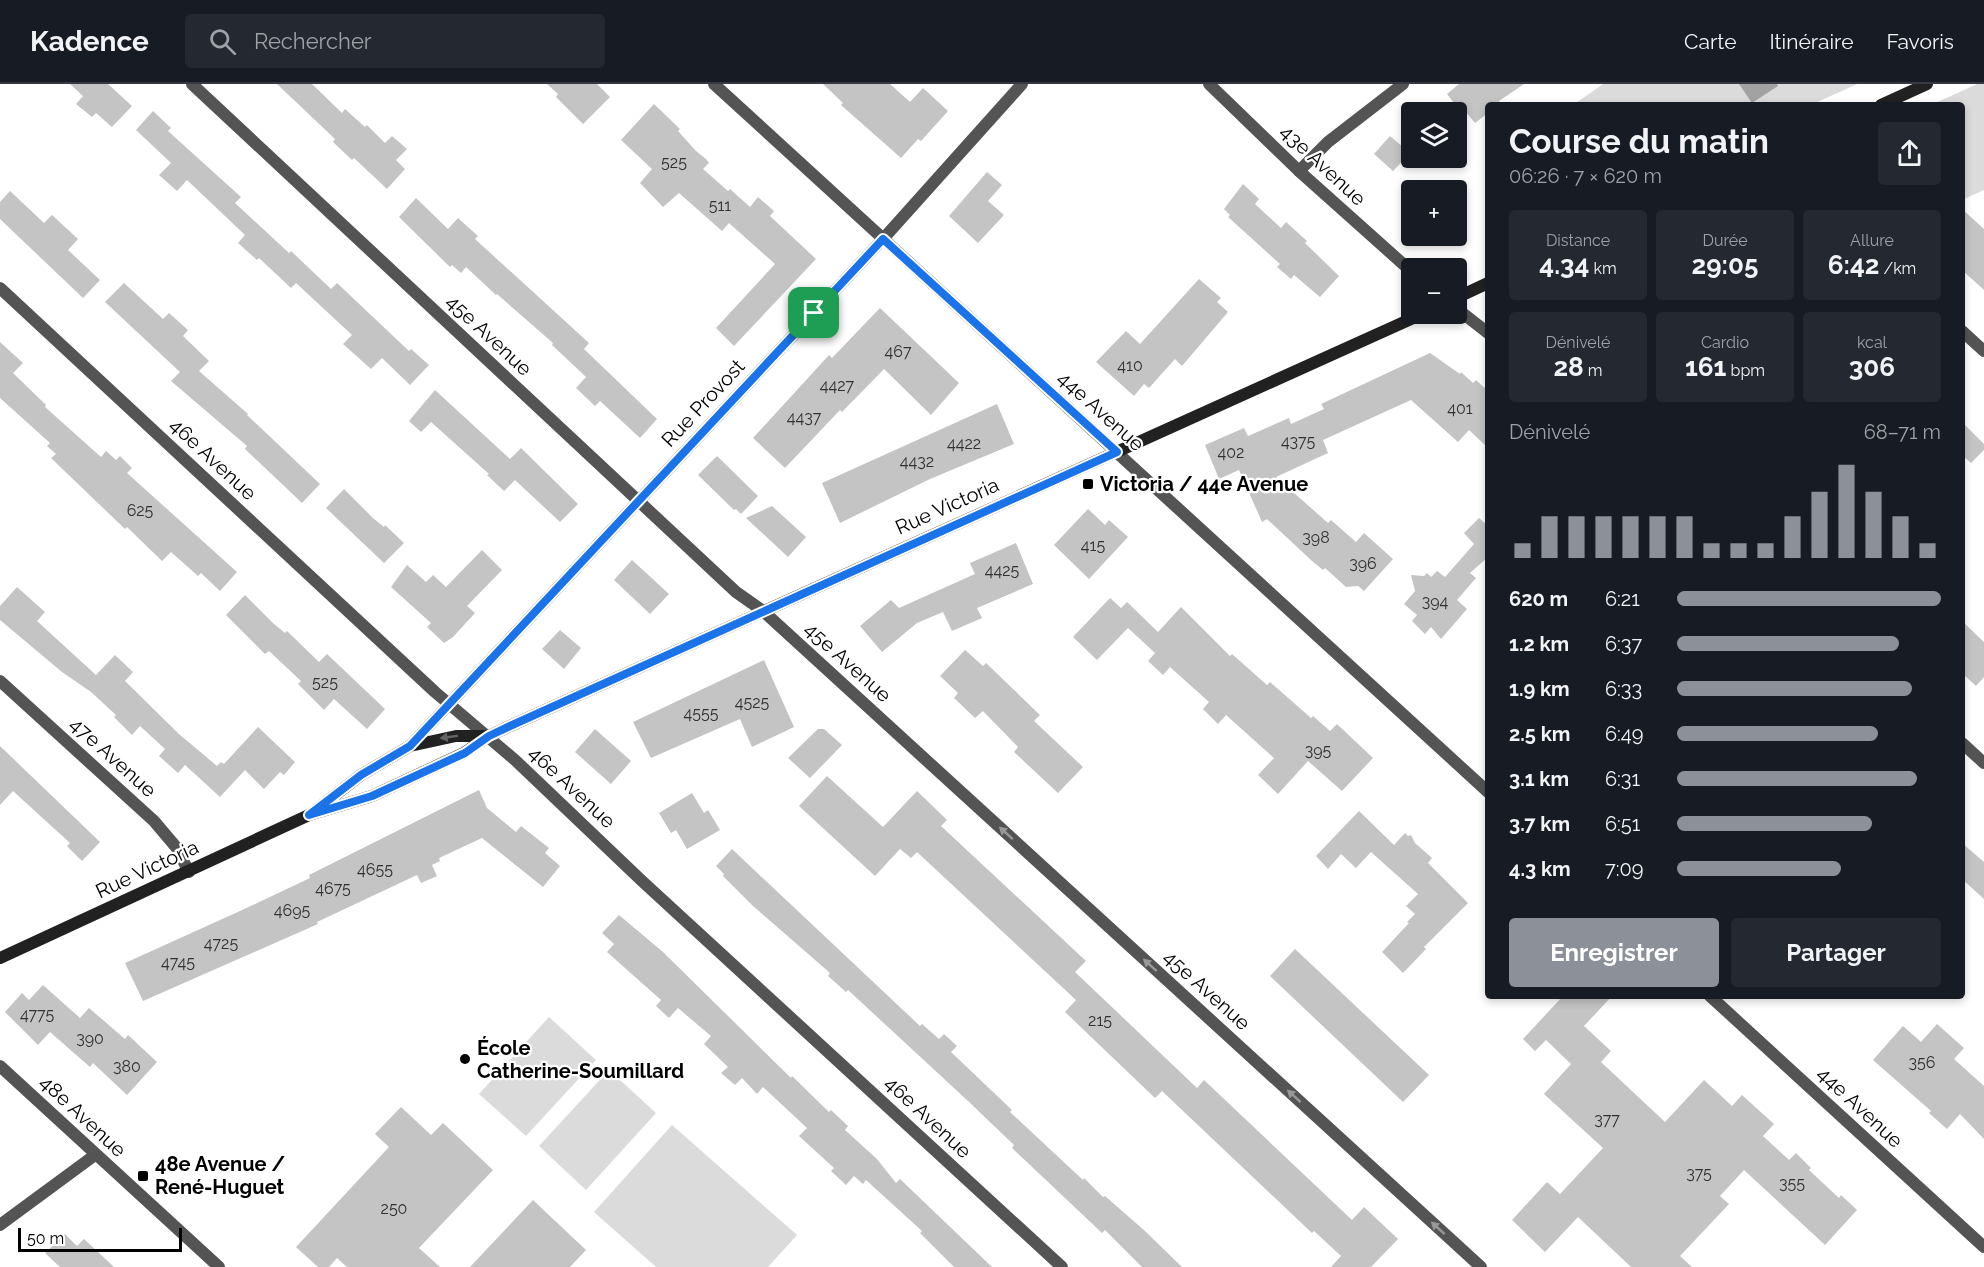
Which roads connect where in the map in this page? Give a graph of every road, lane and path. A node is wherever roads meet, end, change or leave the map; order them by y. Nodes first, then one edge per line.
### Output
1 (192, 84) edge
2 (714, 84) edge
3 (1022, 84) edge
4 (1209, 84) edge
5 (1403, 84) edge
6 (1927, 84) edge
7 (1888, 102) edge
8 (1299, 171) junction
9 (883, 239) junction
10 (1401, 262) edge
11 (1485, 284) edge
12 (0, 288) edge
13 (1467, 293) edge
14 (1467, 317) edge
15 (1401, 324) edge
16 (1485, 331) edge
17 (1965, 334) edge
18 (1984, 351) edge
19 (1117, 452) junction
20 (639, 501) junction
21 (763, 611) junction
22 (0, 681) edge
23 (448, 703) junction
24 (489, 736) junction
25 (410, 746) junction
26 (1965, 746) edge
27 (1984, 763) edge
28 (1485, 789) edge
29 (309, 815) junction
30 (189, 872) junction
31 (0, 958) edge
32 (1713, 999) edge
33 (0, 1066) edge
34 (95, 1155) junction
35 (0, 1226) edge
36 (1984, 1247) edge
37 (219, 1267) edge
38 (1062, 1267) edge
39 (1481, 1267) edge

1 - 20 street, 45e Avenue
2 - 9 street, 44e Avenue
3 - 9 street, Rue Provost
4 - 8 street, 43e Avenue
5 - 8 street
6 - 7 main road
8 - 10 street, 43e Avenue
9 - 19 street, 44e Avenue
9 - 20 street, Rue Provost
11 - 13 main road
12 - 23 street, 46e Avenue
14 - 16 street
15 - 19 main road, Rue Victoria
17 - 18 street
19 - 21 main road, Rue Victoria
19 - 28 street, 44e Avenue
20 - 21 street, 45e Avenue
20 - 23 street, Rue Provost
21 - 24 main road, Rue Victoria
39 -> 21 street, 45e Avenue
22 - 30 street, 47e Avenue
23 - 24 street, 46e Avenue
23 - 25 street, Rue Provost
24 -> 25 main road, Rue Victoria
24 - 29 main road, Rue Victoria
24 - 38 street, 46e Avenue
25 - 29 main road, Rue Victoria
26 - 27 street
29 - 30 main road, Rue Victoria
30 - 31 main road, Rue Victoria
32 - 36 street, 44e Avenue
33 - 34 street, 48e Avenue
34 - 35 street
34 - 37 street, 48e Avenue

